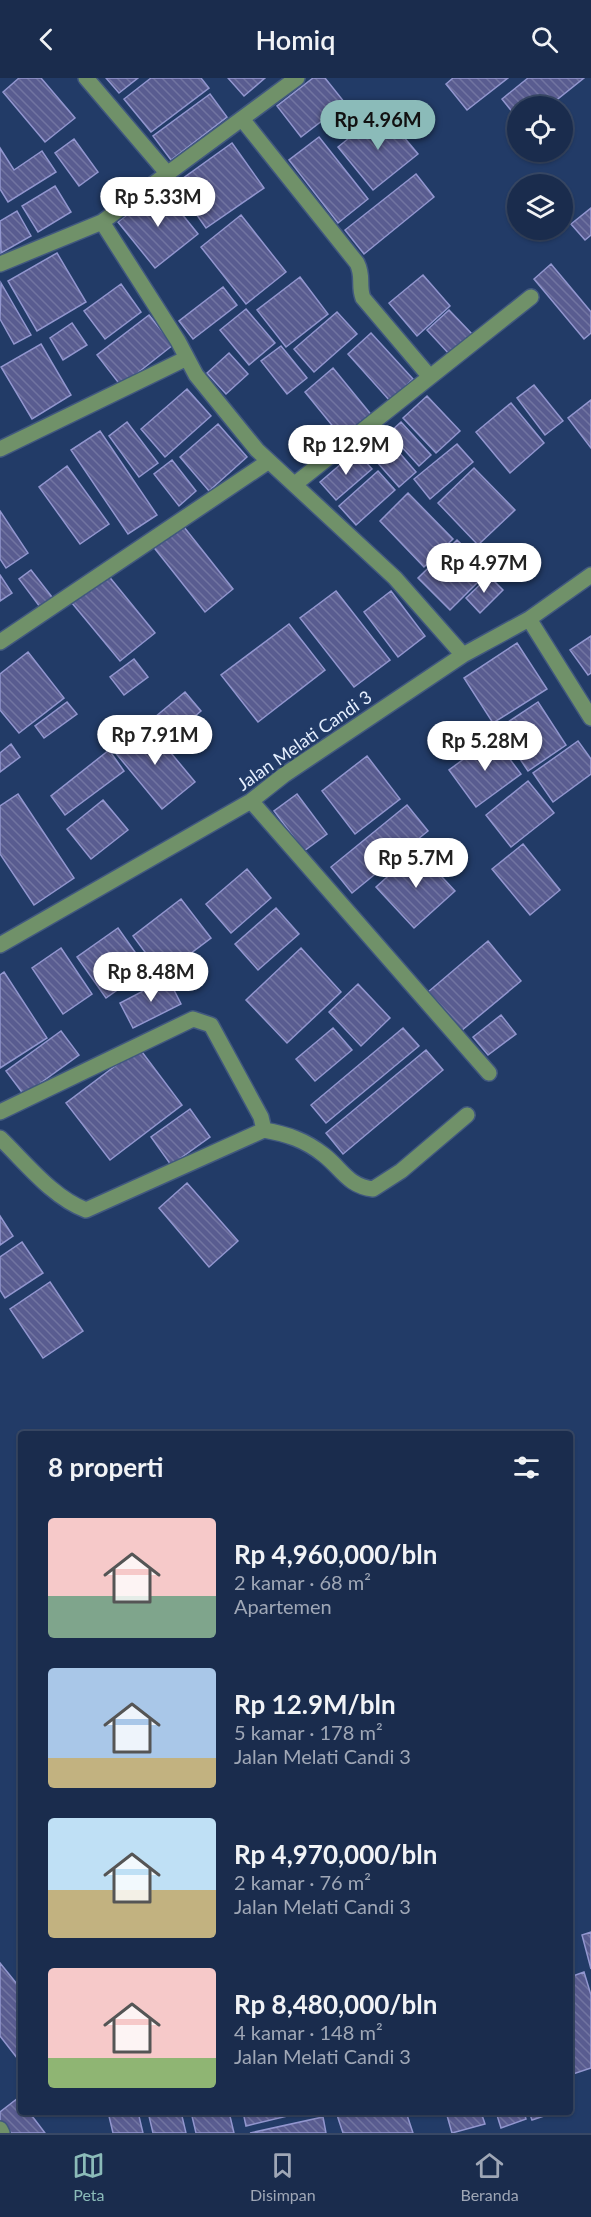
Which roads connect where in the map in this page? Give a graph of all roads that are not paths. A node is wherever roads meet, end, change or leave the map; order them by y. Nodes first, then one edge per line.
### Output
1 (86, 78) edge
2 (297, 78) edge
3 (242, 119) junction
4 (167, 173) junction
5 (102, 222) junction
6 (0, 264) edge
7 (531, 297) dead end
8 (187, 358) junction
9 (430, 377) junction
10 (0, 449) edge
11 (269, 461) junction
12 (295, 484) junction
13 (591, 575) edge
14 (529, 619) junction
15 (0, 642) edge
16 (463, 655) junction
17 (591, 718) edge
18 (251, 801) junction
19 (0, 945) edge
20 (489, 1073) dead end
21 (0, 1112) edge
22 (467, 1115) dead end
23 (264, 1130) junction
24 (0, 1138) edge

1 - 4 street
2 - 3 street
3 - 4 street
3 - 9 street
4 - 5 street
5 - 6 street
5 - 8 street
7 - 9 street
8 - 10 street
8 - 11 street
9 - 12 street
11 - 12 street
11 - 15 street
12 - 16 street
13 - 14 street, Jalan Melati Candi 3
14 - 16 street, Jalan Melati Candi 3
14 - 17 street
16 - 18 street, Jalan Melati Candi 3
18 - 19 street, Jalan Melati Candi 3
18 - 20 street
21 - 23 street
22 - 23 street
23 - 24 street

